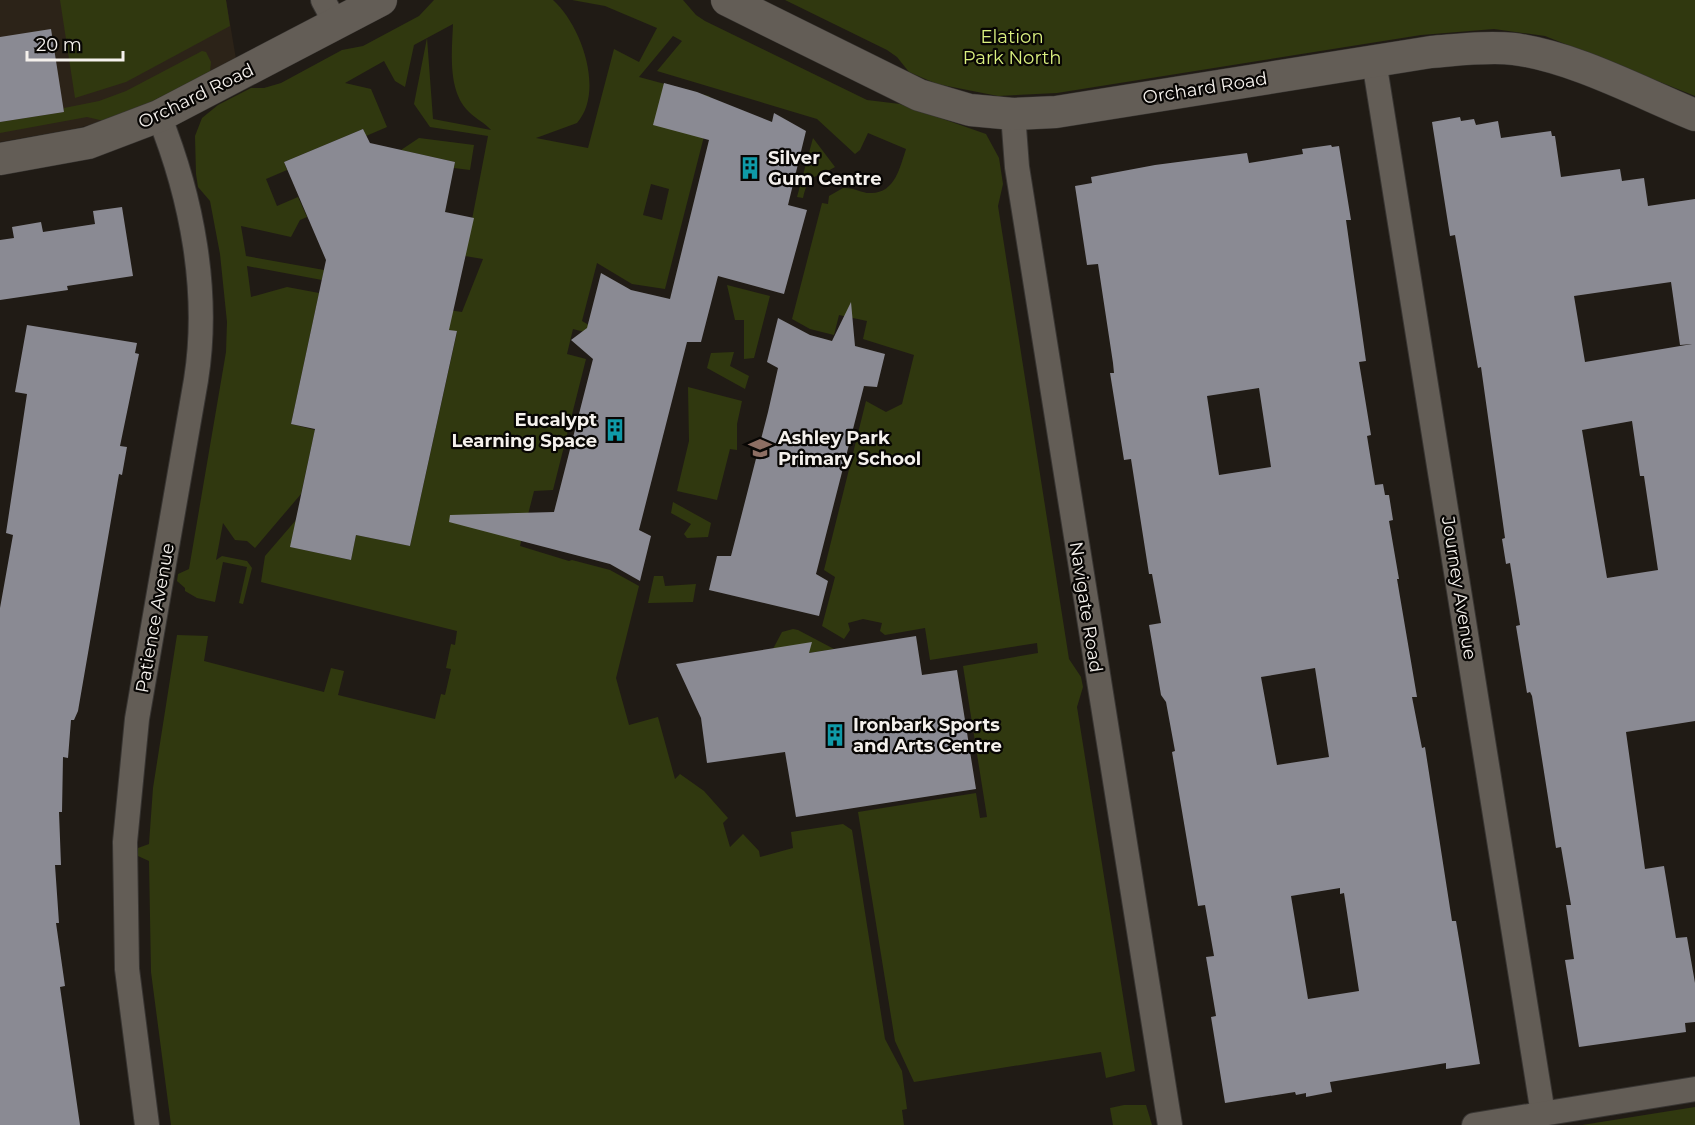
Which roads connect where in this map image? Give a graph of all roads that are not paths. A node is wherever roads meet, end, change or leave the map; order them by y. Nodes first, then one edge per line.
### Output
1 (381, 0) edge
2 (727, 0) edge
3 (329, 12) edge
4 (1374, 61) junction
5 (1013, 114) junction
6 (1695, 115) edge
7 (159, 117) junction
8 (0, 159) edge
9 (1695, 1089) edge
10 (1543, 1114) junction
11 (147, 1125) edge
12 (1170, 1125) edge
13 (1474, 1125) edge

1 - 3 street, Orchard Road
2 - 5 street, Orchard Road
3 - 7 street, Orchard Road
4 - 5 street, Orchard Road
4 - 6 street, Orchard Road
4 - 10 street, Journey Avenue
5 - 12 street, Navigate Road
7 - 8 street, Orchard Road
7 - 11 street, Patience Avenue
9 - 10 street
10 - 13 street

